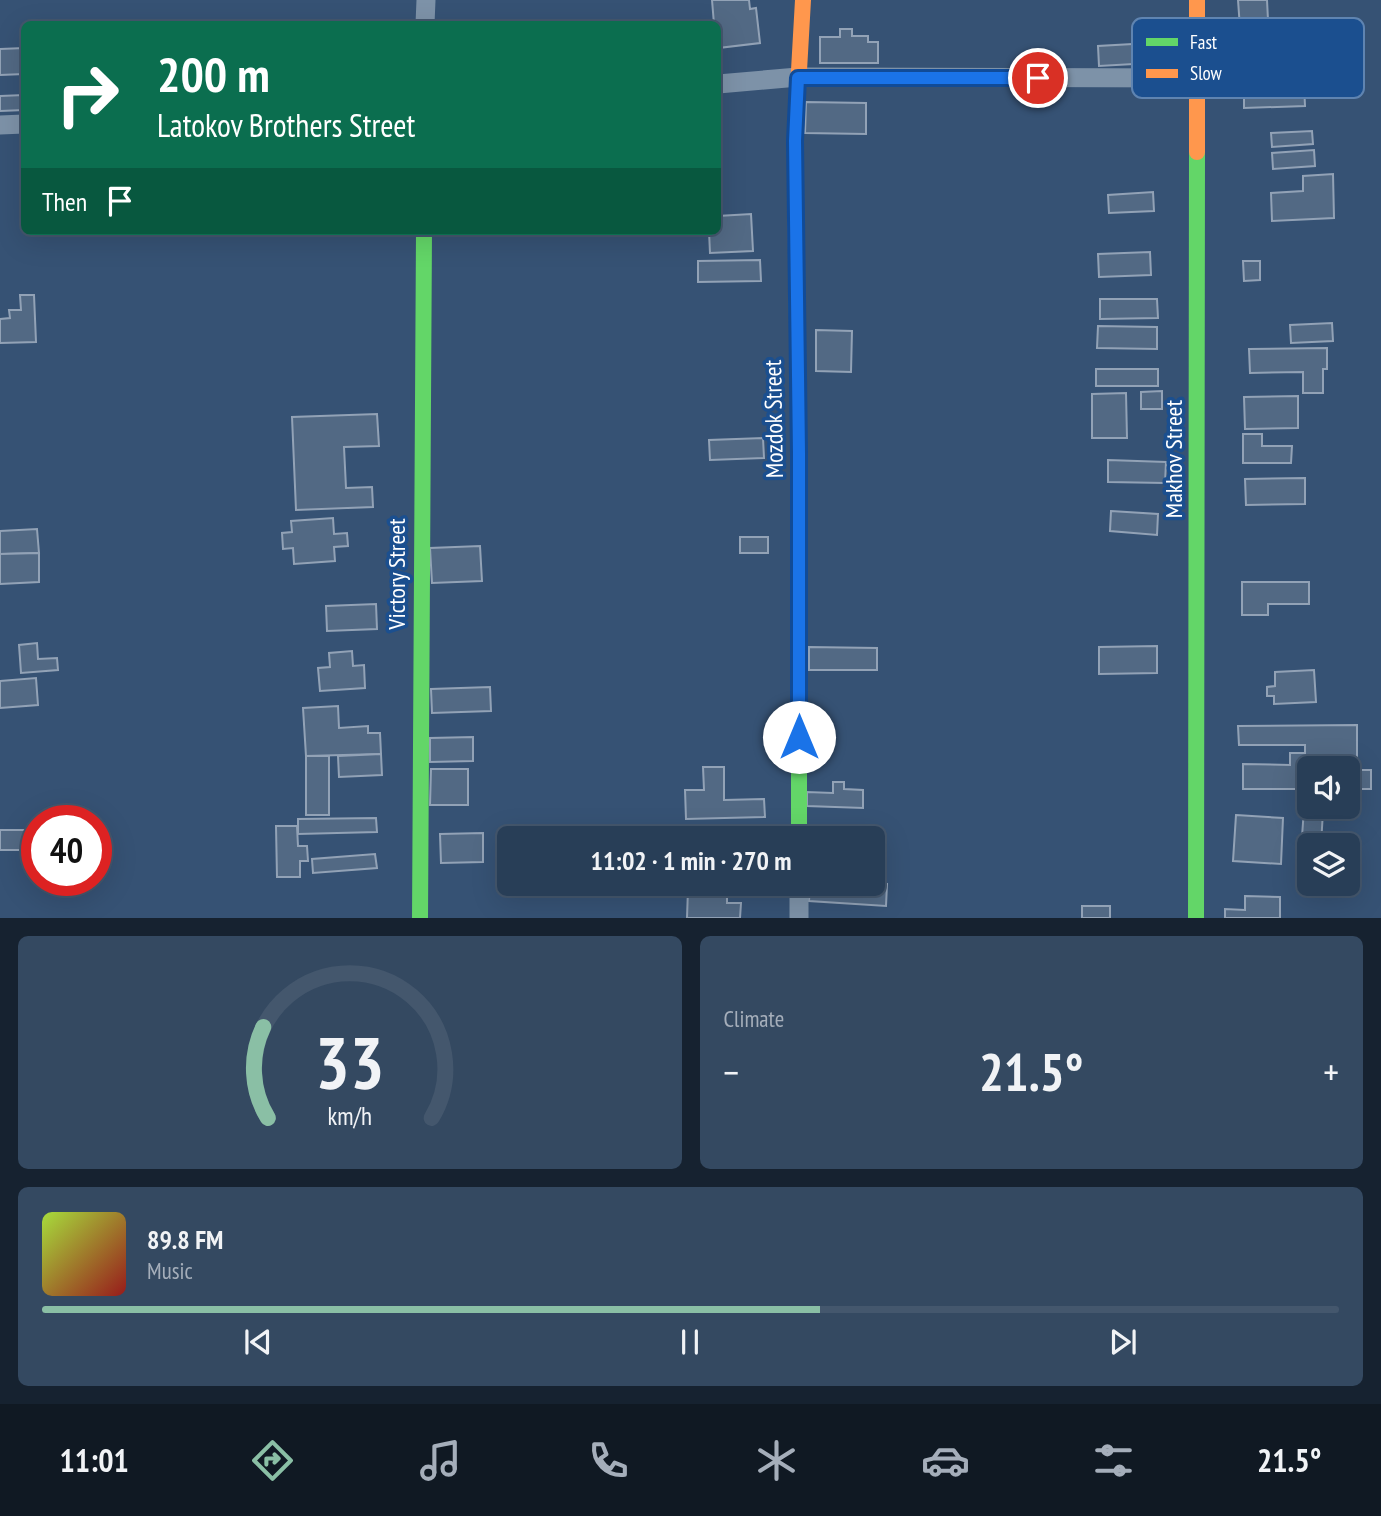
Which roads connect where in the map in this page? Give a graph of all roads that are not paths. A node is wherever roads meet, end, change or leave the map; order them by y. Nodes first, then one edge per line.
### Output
1 (426, 0) edge
2 (803, 0) edge
3 (1197, 0) edge
4 (1197, 18) edge
5 (425, 21) edge
6 (798, 78) junction
7 (1132, 78) edge
8 (721, 84) edge
9 (1197, 98) edge
10 (21, 124) edge
11 (0, 125) edge
12 (424, 235) edge
13 (799, 826) edge
14 (799, 896) edge
15 (420, 918) edge
16 (799, 918) edge
17 (1196, 918) edge

1 - 5 street
2 - 6 street, Mozdok Street
3 - 4 street, Makhov Street
6 - 7 street
6 - 8 street
6 - 13 street, Mozdok Street
9 - 17 street, Makhov Street
10 - 11 street
12 - 15 street, Victory Street
14 - 16 street

